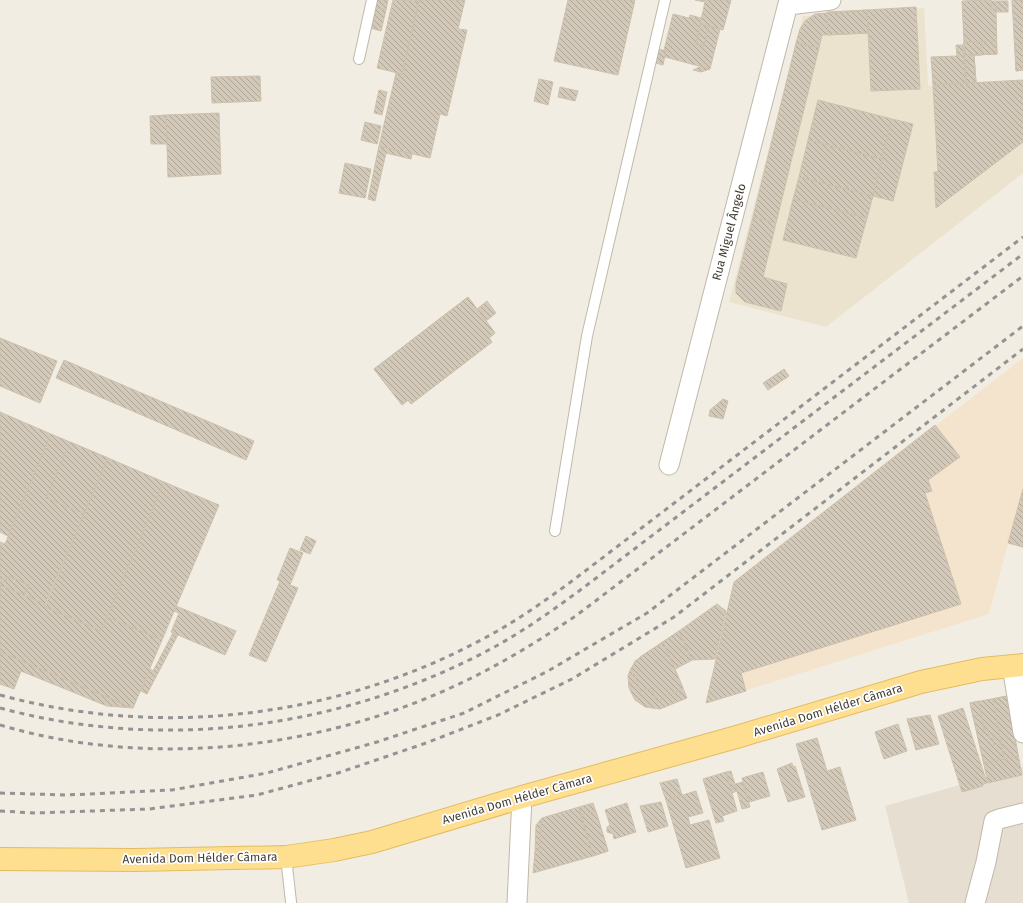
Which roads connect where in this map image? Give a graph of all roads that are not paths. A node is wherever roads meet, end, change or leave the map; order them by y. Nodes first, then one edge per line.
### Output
1 (372, 0) edge
2 (665, 0) edge
3 (831, 0) edge
4 (788, 3) edge
5 (359, 59) dead end
6 (668, 465) dead end
7 (555, 531) dead end
8 (1018, 665) edge
9 (1023, 733) edge
10 (522, 797) junction
11 (1023, 813) edge
12 (286, 857) junction
13 (0, 858) edge
14 (291, 902) dead end
15 (517, 903) edge
16 (975, 903) edge

1 - 5 lane
2 - 7 lane
3 - 4 street
4 - 6 street, Rua Miguel Ângelo
8 - 9 street
8 - 10 main road, Avenida Dom Hélder Câmara
10 - 12 main road, Avenida Dom Hélder Câmara
10 - 15 street
11 - 16 street
12 - 13 main road, Avenida Dom Hélder Câmara
12 - 14 lane

